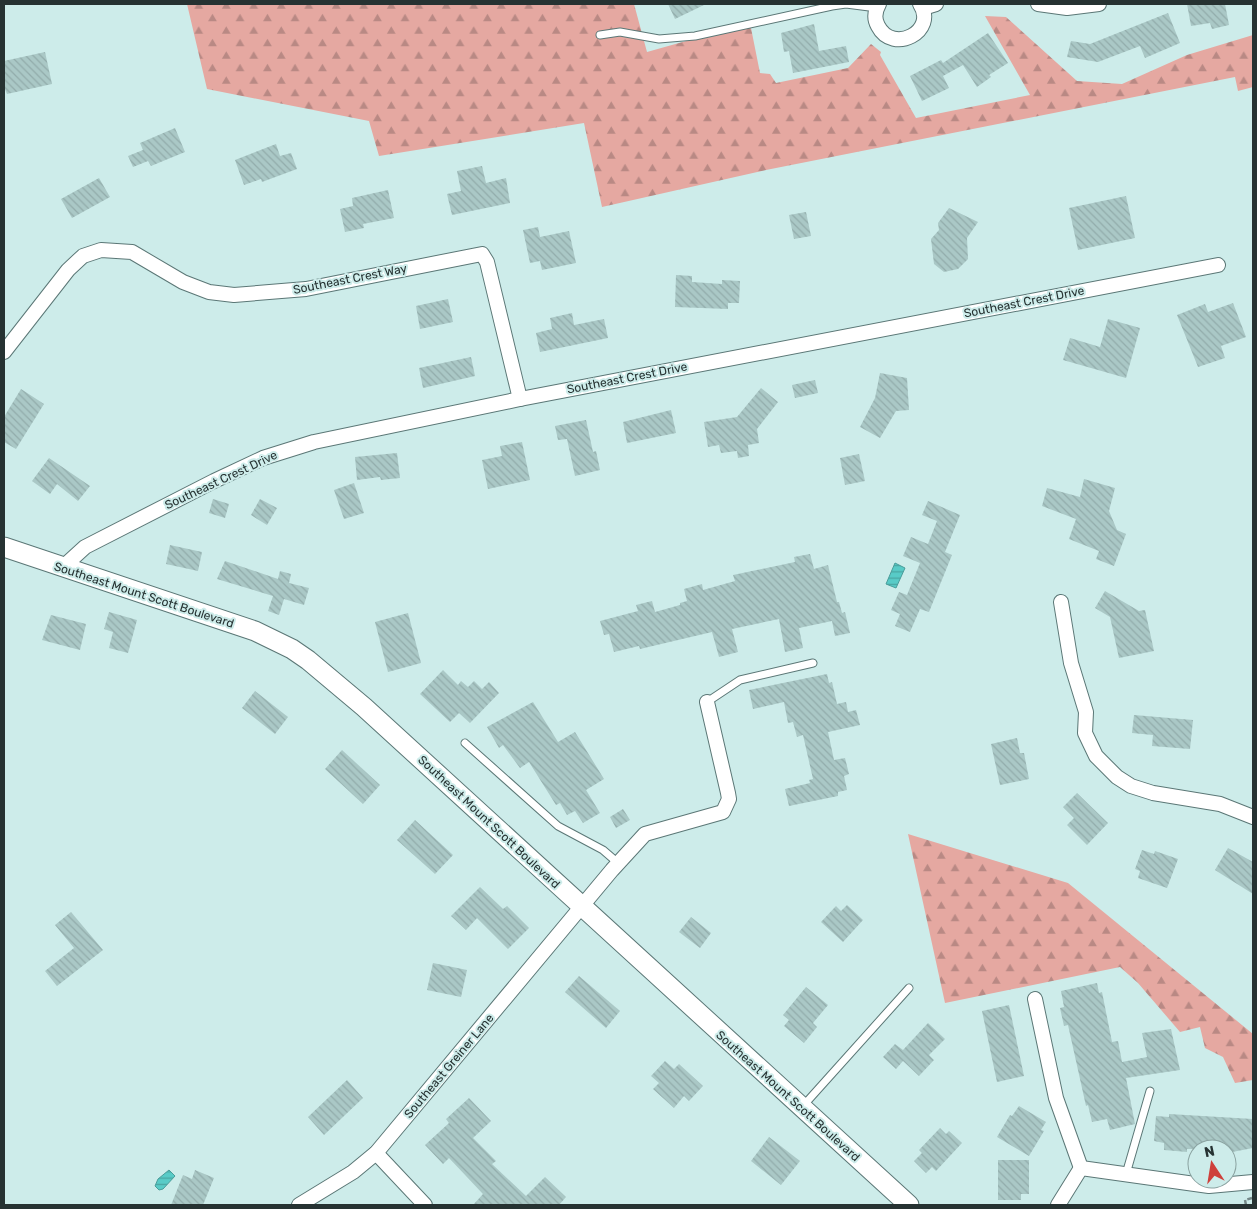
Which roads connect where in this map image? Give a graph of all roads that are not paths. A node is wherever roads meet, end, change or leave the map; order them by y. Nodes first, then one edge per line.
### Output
1 (1038, 4) edge
2 (1099, 4) edge
3 (926, 5) edge
4 (878, 6) edge
5 (600, 35) dead end
6 (1218, 265) dead end
7 (4, 352) edge
8 (520, 399) junction
9 (4, 547) edge
10 (62, 568) junction
11 (1061, 602) dead end
12 (813, 664) dead end
13 (708, 702) joint
14 (465, 744) dead end
15 (1253, 817) edge
16 (618, 864) junction
17 (582, 907) junction
18 (909, 988) dead end
19 (1035, 999) dead end
20 (1150, 1091) dead end
21 (801, 1108) junction
22 (376, 1153) junction
23 (1080, 1168) junction
24 (1126, 1174) junction
25 (1253, 1182) edge
26 (299, 1205) edge
27 (425, 1205) edge
28 (909, 1205) edge
29 (1058, 1205) edge

1 - 2 street
3 - 4 street
4 - 5 lane
6 - 8 street, Southeast Crest Drive
7 - 8 street, Southeast Crest Way
8 - 10 street, Southeast Crest Drive
9 - 10 main road, Southeast Mount Scott Boulevard
10 - 17 main road, Southeast Mount Scott Boulevard
11 - 15 street
12 - 13 lane
13 - 16 street, Southeast Greiner Lane
14 - 16 lane
16 - 17 street, Southeast Greiner Lane
17 - 21 main road, Southeast Mount Scott Boulevard
17 - 22 street, Southeast Greiner Lane
18 - 21 lane
19 - 23 street
20 - 24 lane
21 - 28 main road, Southeast Mount Scott Boulevard
22 - 26 street, Southeast Greiner Lane
22 - 27 street
23 - 24 street
23 - 29 street
24 - 25 street

